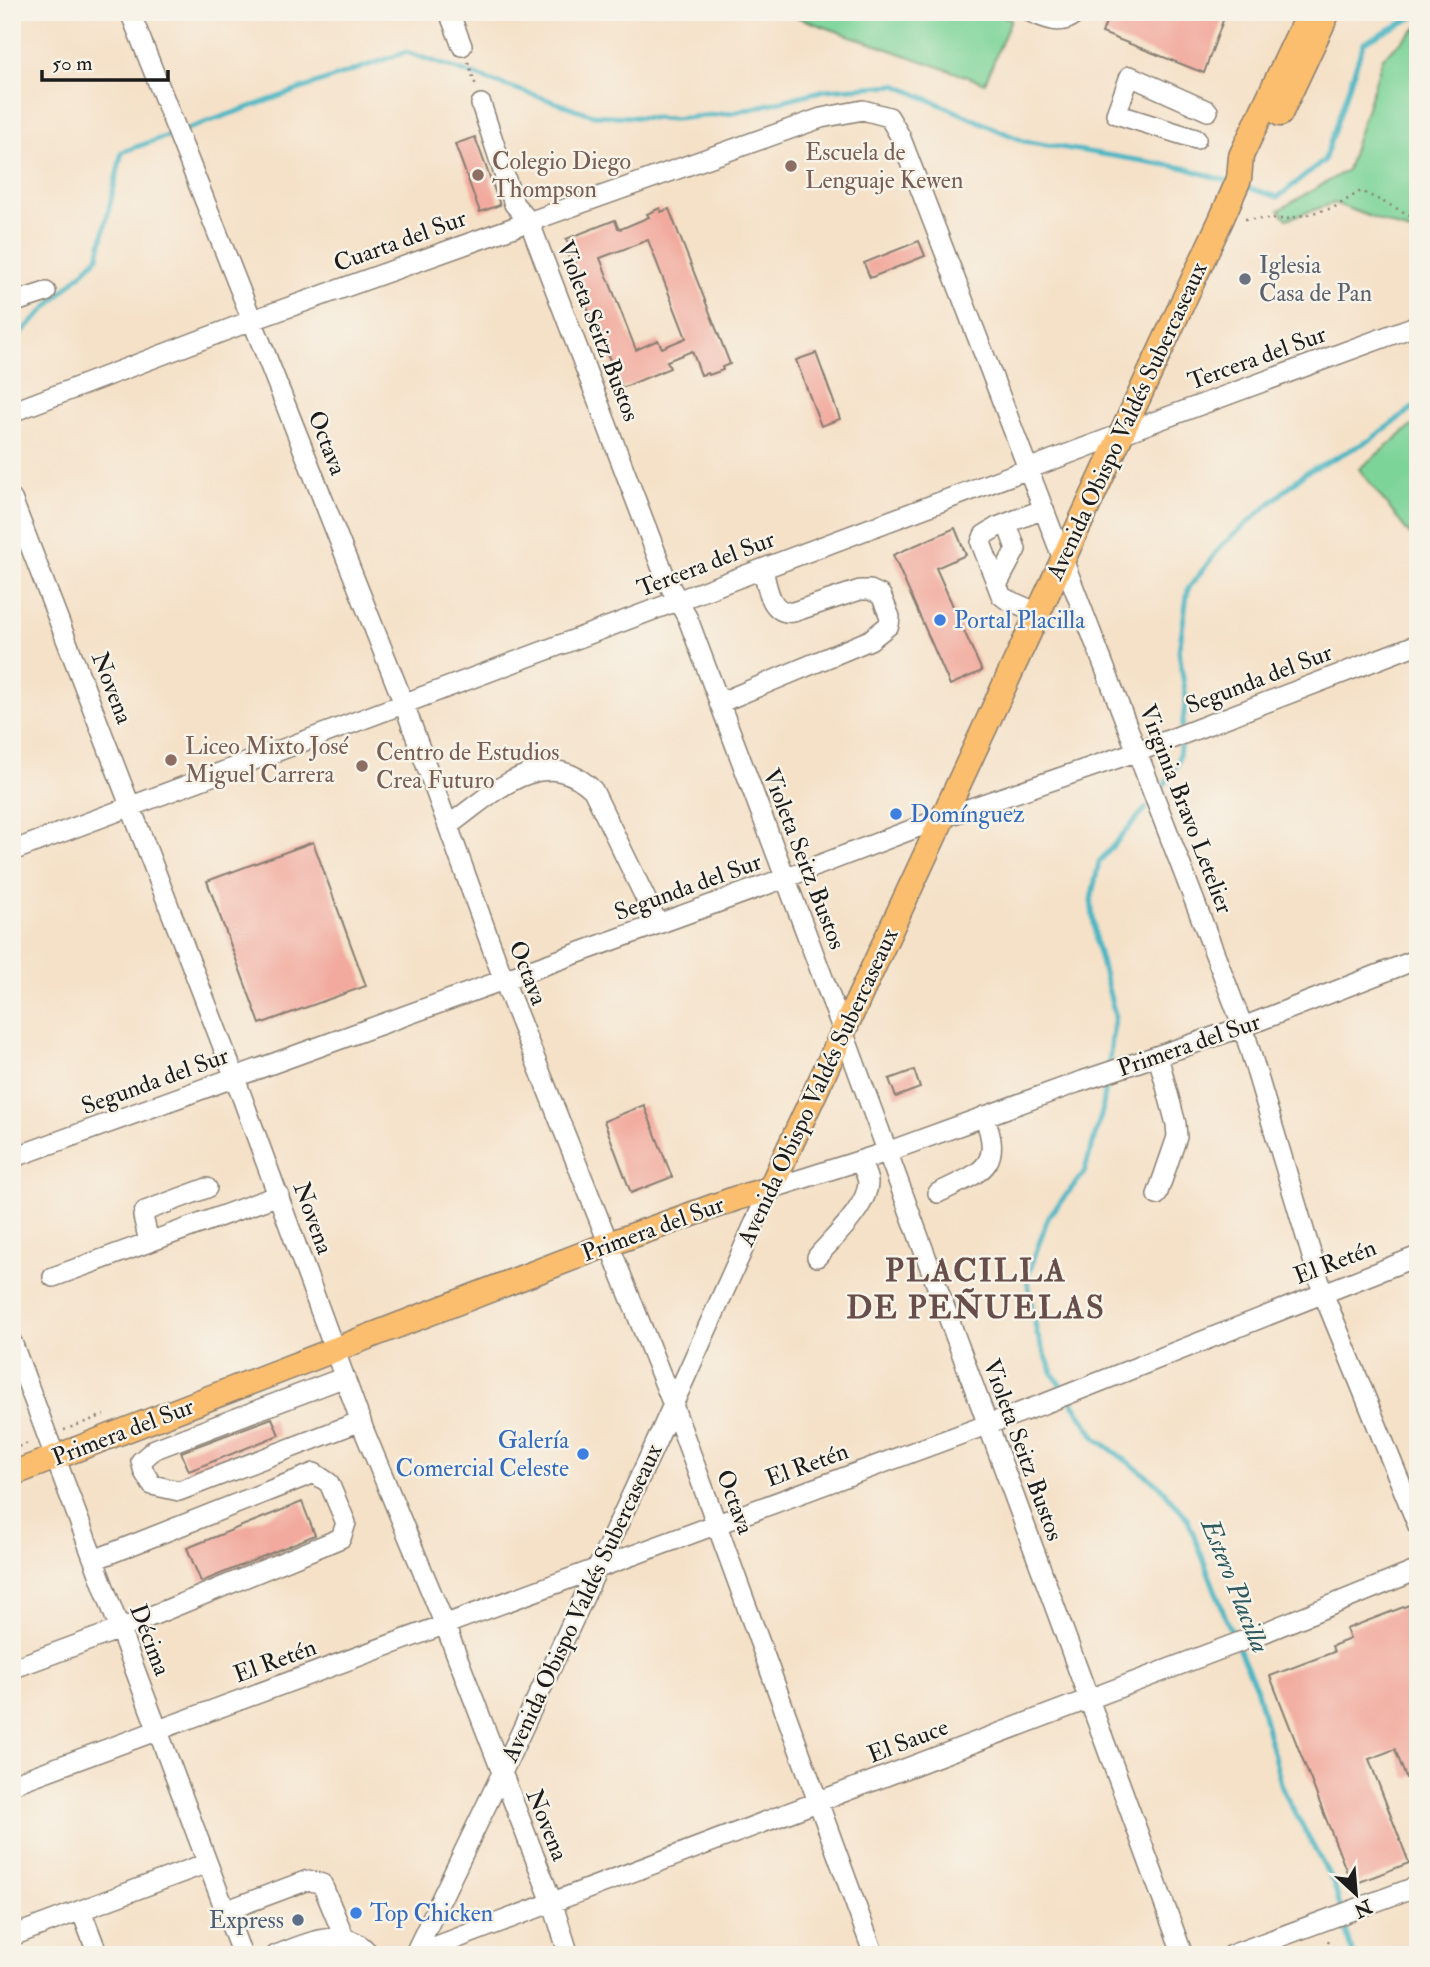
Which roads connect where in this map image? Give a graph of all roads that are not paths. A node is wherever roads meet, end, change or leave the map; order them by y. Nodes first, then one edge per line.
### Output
1 (130, 12) edge
2 (449, 12) edge
3 (1030, 12) edge
4 (1079, 12) edge
5 (1309, 12) edge
6 (1328, 12) edge
7 (462, 46) road end
8 (481, 104) road end
9 (1208, 111) dead end
10 (889, 117) joint
11 (1196, 139) dead end
12 (1239, 179) junction
13 (529, 221) junction
14 (46, 292) dead end
15 (12, 303) edge
16 (253, 320) junction
17 (1418, 326) edge
18 (12, 411) edge
19 (1121, 434) junction
20 (1028, 469) junction
21 (12, 499) edge
22 (1044, 509) junction
23 (1007, 524) junction
24 (1063, 559) junction
25 (762, 569) junction
26 (998, 583) junction
27 (678, 601) junction
28 (1038, 613) junction
29 (1418, 644) edge
30 (719, 703) junction
31 (404, 704) junction
32 (1144, 749) junction
33 (131, 806) junction
34 (942, 818) junction
35 (448, 827) junction
36 (12, 851) edge
37 (785, 878) junction
38 (658, 924) junction
39 (1418, 959) edge
40 (504, 981) junction
41 (1243, 1027) junction
42 (843, 1031) junction
43 (1158, 1056) junction
44 (235, 1078) junction
45 (984, 1116) junction
46 (887, 1152) junction
47 (12, 1158) edge
48 (860, 1161) junction
49 (208, 1188) dead end
50 (769, 1189) junction
51 (938, 1193) dead end
52 (279, 1195) junction
53 (1157, 1195) dead end
54 (149, 1242) junction
55 (609, 1244) junction
56 (1418, 1256) edge
57 (817, 1257) dead end
58 (54, 1277) dead end
59 (1323, 1293) junction
60 (12, 1342) edge
61 (336, 1350) junction
62 (345, 1377) junction
63 (673, 1405) junction
64 (361, 1420) junction
65 (988, 1425) junction
66 (56, 1459) junction
67 (12, 1474) edge
68 (717, 1525) junction
69 (1418, 1526) edge
70 (94, 1560) junction
71 (597, 1569) junction
72 (1418, 1570) edge
73 (444, 1625) junction
74 (120, 1629) junction
75 (14, 1668) dead end
76 (1089, 1699) junction
77 (158, 1731) junction
78 (501, 1775) junction
79 (12, 1784) edge
80 (818, 1801) junction
81 (207, 1863) junction
82 (1418, 1886) edge
83 (552, 1902) junction
84 (81, 1910) junction
85 (225, 1910) junction
86 (12, 1936) edge
87 (344, 1937) junction
88 (302, 1951) edge
89 (98, 1955) edge
90 (242, 1955) edge
91 (276, 1955) edge
92 (370, 1955) edge
93 (414, 1955) edge
94 (569, 1955) edge
95 (874, 1955) edge
96 (1184, 1955) edge
97 (1231, 1955) edge

1 - 16 street, Octava
2 - 7 street
3 - 4 street
5 - 12 main road
6 - 12 main road
8 - 13 street, Violeta Seitz Bustos
9 - 11 street
10 - 13 street, Cuarta del Sur
10 - 20 street, Virginia Bravo Letelier
12 - 19 main road, Avenida Obispo Valdés Subercaseaux
13 - 16 street, Cuarta del Sur
13 - 27 street, Violeta Seitz Bustos
14 - 15 street
16 - 18 street, Cuarta del Sur
16 - 31 street, Octava
17 - 19 street, Tercera del Sur
19 - 20 street, Tercera del Sur
19 - 24 main road, Avenida Obispo Valdés Subercaseaux
20 - 22 street, Virginia Bravo Letelier
20 - 25 street, Tercera del Sur
21 - 33 street, Novena
22 - 23 street
22 - 24 street, Virginia Bravo Letelier
23 - 26 street
23 - 26 street
24 - 28 main road, Avenida Obispo Valdés Subercaseaux
24 - 32 street, Virginia Bravo Letelier
25 - 27 street, Tercera del Sur
25 - 30 street
26 - 28 street
27 - 30 street, Violeta Seitz Bustos
27 - 31 street, Tercera del Sur
28 - 34 main road, Avenida Obispo Valdés Subercaseaux
29 - 32 street, Segunda del Sur
30 - 37 street, Violeta Seitz Bustos
31 - 33 street, Tercera del Sur
31 - 35 street, Octava
32 - 34 street, Segunda del Sur
32 - 41 street, Virginia Bravo Letelier
33 - 36 street, Tercera del Sur
33 - 44 street, Novena
34 - 37 street, Segunda del Sur
34 - 42 main road, Avenida Obispo Valdés Subercaseaux
35 - 38 street
35 - 40 street, Octava
37 - 38 street, Segunda del Sur
37 - 42 street, Violeta Seitz Bustos
38 - 40 street, Segunda del Sur
39 - 41 street, Primera del Sur
40 - 44 street, Segunda del Sur
40 - 55 street, Octava
41 - 43 street, Primera del Sur
41 - 59 street, Virginia Bravo Letelier
42 - 46 street, Violeta Seitz Bustos
42 - 50 main road, Avenida Obispo Valdés Subercaseaux
43 - 45 street, Primera del Sur
43 - 53 street
44 - 47 street, Segunda del Sur
44 - 52 street, Novena
45 - 46 street, Primera del Sur
45 - 51 street
46 - 48 street, Primera del Sur
46 - 65 street, Violeta Seitz Bustos
48 - 50 street, Primera del Sur
48 - 57 street
49 - 54 street
50 - 55 main road, Primera del Sur
50 - 63 street, Avenida Obispo Valdés Subercaseaux
52 - 54 street
52 - 61 street, Novena
54 - 58 street
55 - 61 main road, Primera del Sur
55 - 63 street, Octava
56 - 59 street, El Retén
59 - 65 street, El Retén
59 - 69 street, Virginia Bravo Letelier
60 - 66 street, Décima
61 - 62 street, Novena
61 - 66 main road, Primera del Sur
62 - 64 street, Novena
62 - 64 street
63 - 68 street, Octava
63 - 71 street, Avenida Obispo Valdés Subercaseaux
64 - 73 street, Novena
65 - 68 street, El Retén
65 - 76 street, Violeta Seitz Bustos
66 - 67 main road, Primera del Sur
66 - 70 street, Décima
68 - 71 street, El Retén
68 - 80 street, Octava
70 - 74 street, Décima
70 - 74 street
71 - 73 street, El Retén
71 - 78 street, Avenida Obispo Valdés Subercaseaux
72 - 76 street, El Sauce
73 - 77 street, El Retén
73 - 78 street, Novena
74 - 75 street
74 - 77 street, Décima
76 - 80 street, El Sauce
76 - 96 street, Violeta Seitz Bustos
77 - 79 street, El Retén
77 - 81 street, Décima
78 - 83 street, Novena
78 - 93 street, Avenida Obispo Valdés Subercaseaux
80 - 83 street, El Sauce
80 - 95 street, Octava
81 - 84 street
81 - 85 street, Décima
82 - 97 street
83 - 93 street, El Sauce
83 - 94 street, Novena
84 - 86 street
84 - 89 street
85 - 87 street
85 - 90 street, Décima
87 - 88 street
87 - 92 street
88 - 91 street

